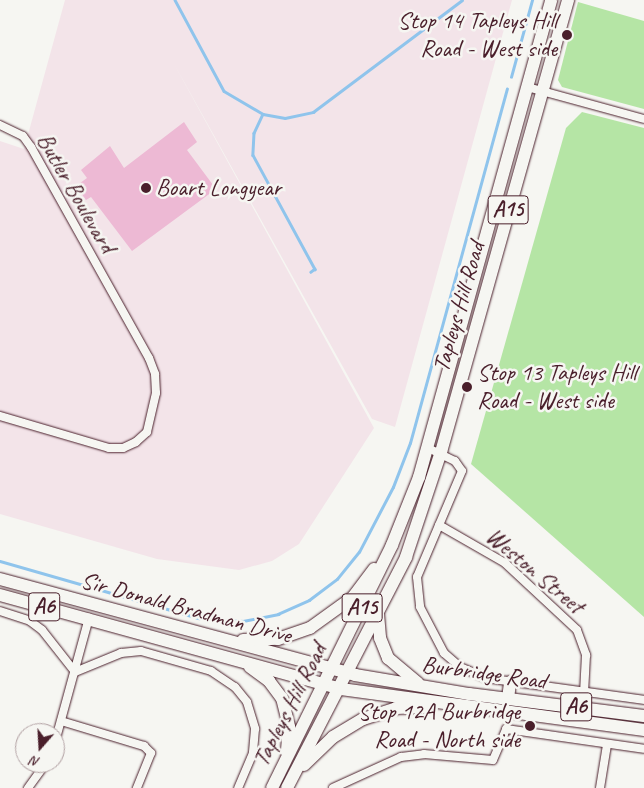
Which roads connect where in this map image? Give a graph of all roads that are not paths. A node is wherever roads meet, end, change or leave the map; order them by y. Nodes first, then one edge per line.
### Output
1 (551, 0) edge
2 (568, 0) edge
3 (527, 88) junction
4 (542, 92) junction
5 (644, 119) edge
6 (0, 125) edge
7 (0, 416) edge
8 (426, 447) junction
9 (441, 452) junction
10 (439, 525) junction
11 (392, 545) junction
12 (0, 580) edge
13 (0, 595) edge
14 (79, 601) junction
15 (0, 611) edge
16 (116, 612) junction
17 (378, 614) junction
18 (89, 618) junction
19 (225, 640) junction
20 (242, 662) junction
21 (332, 669) junction
22 (75, 672) junction
23 (349, 673) junction
24 (510, 682) junction
25 (324, 684) junction
26 (426, 687) junction
27 (341, 688) junction
28 (584, 692) junction
29 (508, 699) junction
30 (644, 700) edge
31 (445, 703) junction
32 (644, 716) edge
33 (61, 721) joint
34 (644, 730) edge
35 (607, 745) junction
36 (644, 749) edge
37 (286, 760) junction
38 (39, 773) edge
39 (289, 785) edge
40 (28, 788) edge
41 (137, 788) edge
42 (238, 788) edge
43 (272, 788) edge
44 (333, 788) edge
45 (600, 788) edge

1 - 3 main road, Tapleys Hill Road / A15
2 - 4 main road, Tapleys Hill Road / A15
3 - 4 street
3 - 8 main road, Tapleys Hill Road / A15
4 - 5 street
4 - 9 main road, Tapleys Hill Road / A15
6 - 7 street, Butler Boulevard
8 - 9 street
8 - 11 main road, Tapleys Hill Road / A15
9 - 10 street
9 - 17 main road, Tapleys Hill Road / A15
10 - 24 street, Burbridge Road
10 - 28 street, Weston Street
11 - 19 main road
11 - 21 main road, Tapleys Hill Road / A15
12 - 14 main road, Sir Donald Bradman Drive / A6
13 - 18 main road, Sir Donald Bradman Drive / A6
14 - 16 main road, Sir Donald Bradman Drive / A6
14 - 18 main road
15 - 22 street
16 - 18 main road
16 - 19 main road, Sir Donald Bradman Drive / A6
17 - 23 main road, Tapleys Hill Road / A15
17 - 26 main road
18 - 20 main road, Sir Donald Bradman Drive / A6
18 - 22 street
19 - 21 main road, Sir Donald Bradman Drive / A6
20 - 25 main road, Sir Donald Bradman Drive / A6
20 - 37 main road
21 - 23 main road, A6
21 - 25 main road, Tapleys Hill Road / A15
22 - 33 street
22 - 42 street
23 - 26 main road, Burbridge Road / A6
23 - 27 main road, Tapleys Hill Road / A15
24 - 28 street, Burbridge Road
24 - 29 main road
25 - 27 main road, A6
25 - 37 main road, Tapleys Hill Road / A15
26 - 29 main road, Burbridge Road / A6
27 - 31 main road, Burbridge Road / A6
27 - 39 main road, Tapleys Hill Road / A15
28 - 30 street, Burbridge Road
29 - 32 main road, Burbridge Road / A6
31 - 34 main road, Burbridge Road / A6
31 - 39 main road
33 - 41 street
35 - 36 street
35 - 44 street
35 - 45 street
37 - 43 main road, Tapleys Hill Road / A15
38 - 40 street

